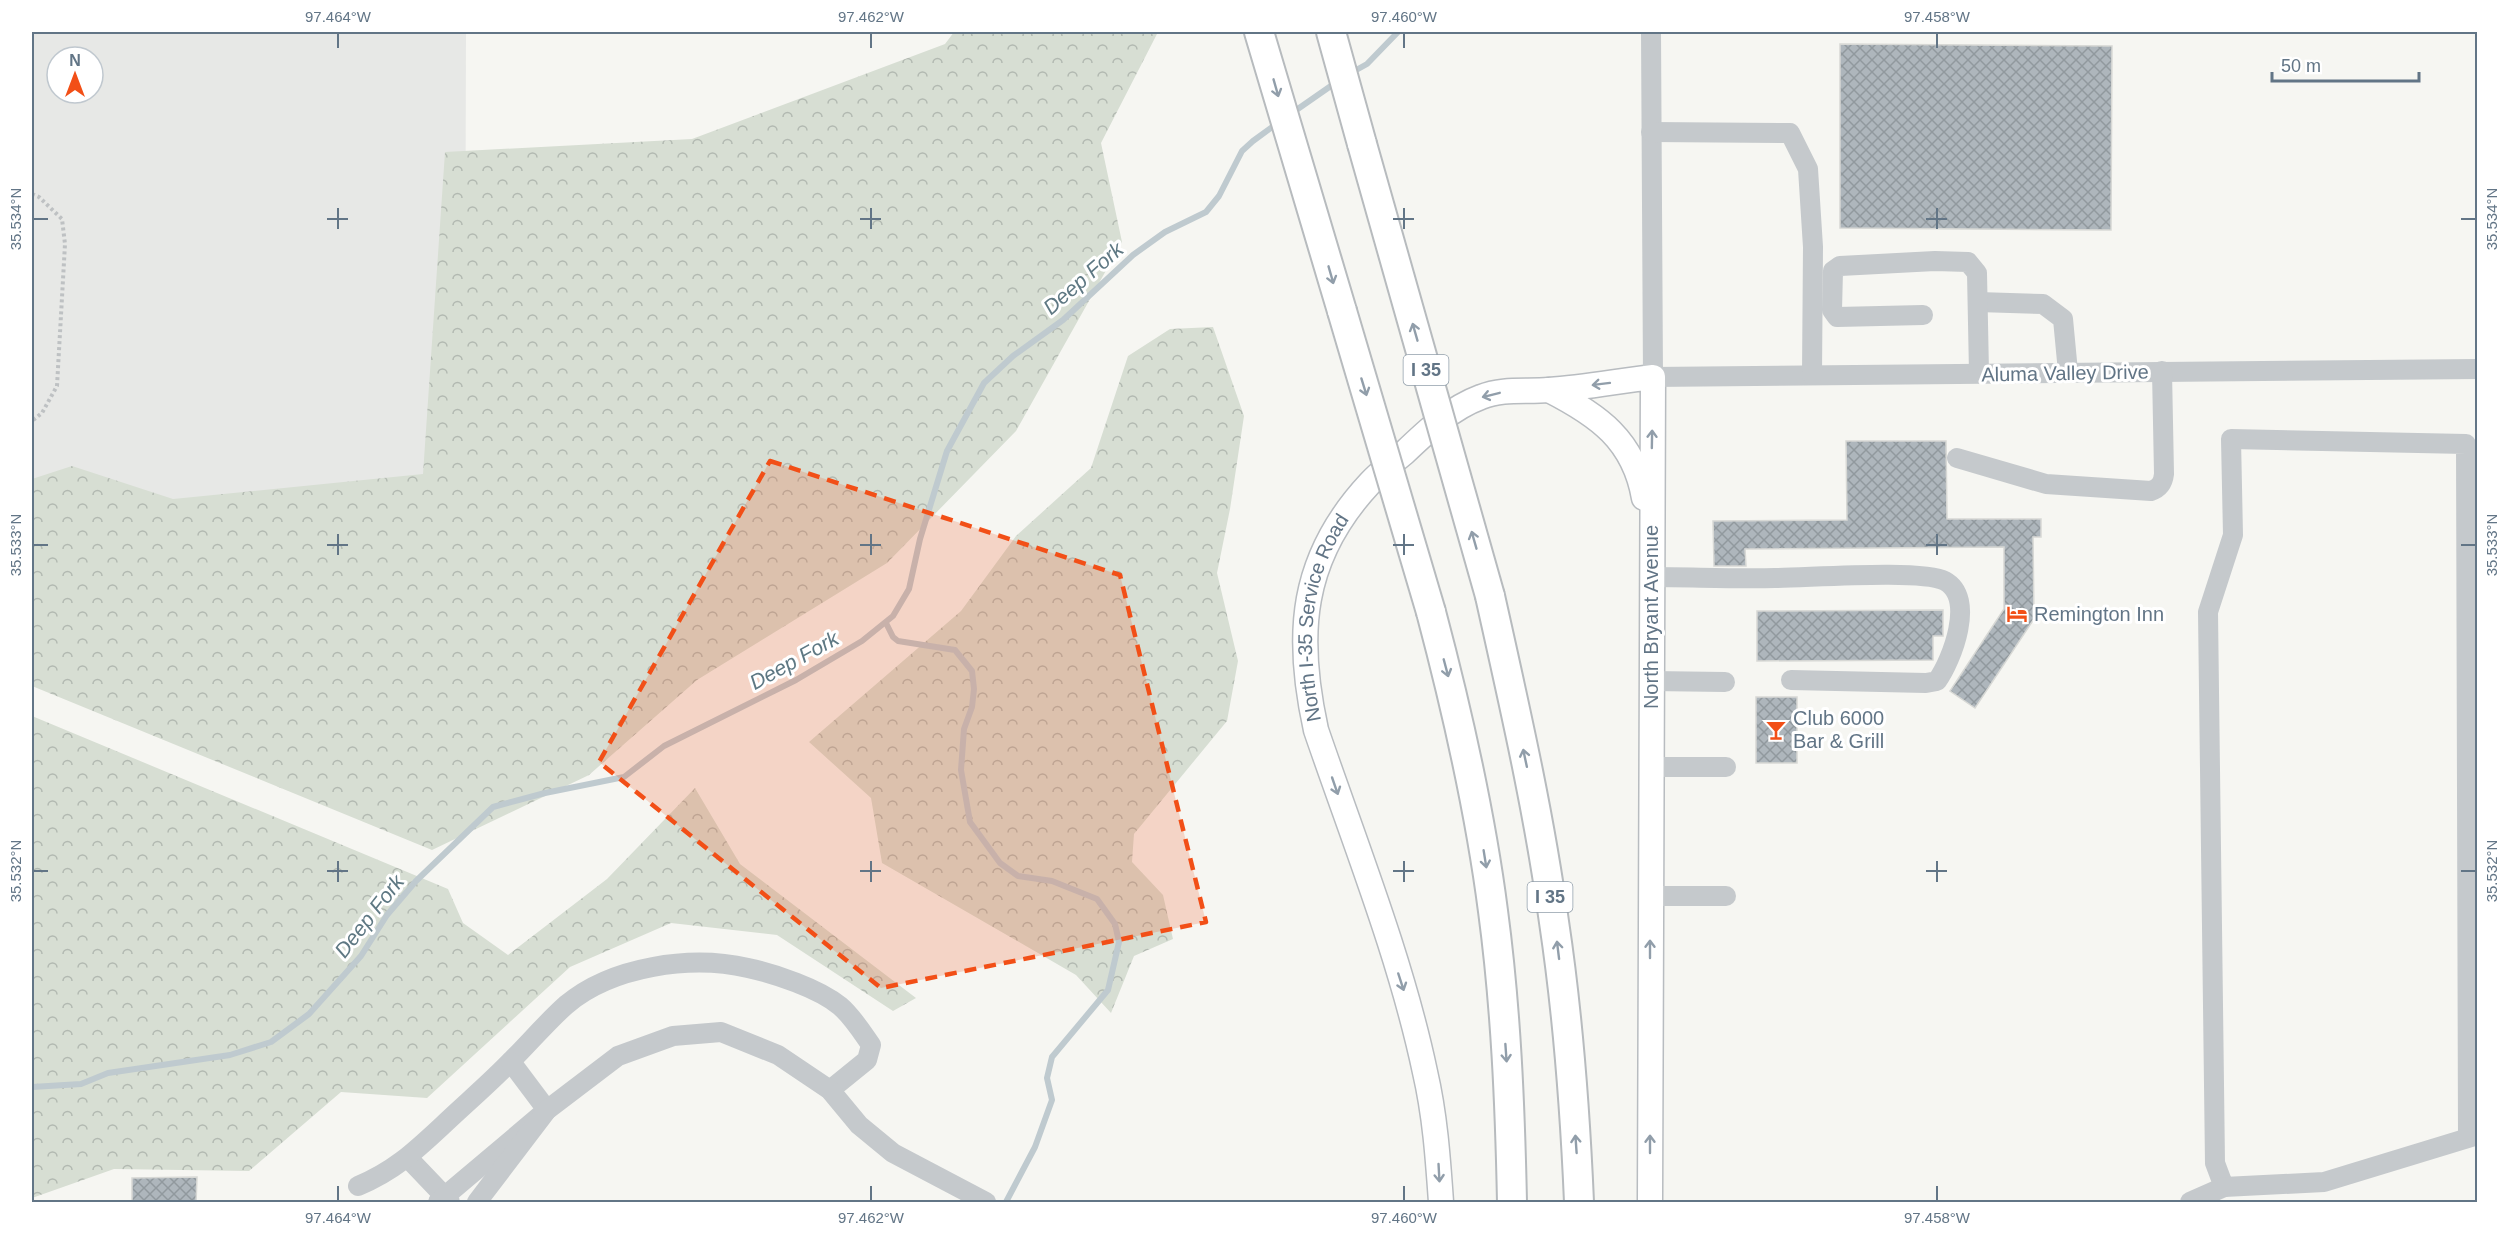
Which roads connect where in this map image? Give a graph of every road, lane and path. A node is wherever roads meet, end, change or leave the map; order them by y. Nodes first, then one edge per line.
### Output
1 (1259, 32) edge
2 (1331, 32) edge
3 (1342, 32) edge
4 (1651, 32) edge
5 (1651, 132) junction
6 (1362, 144) junction
7 (32, 194) edge
8 (1978, 302) junction
9 (1923, 315) dead end
10 (2478, 369) edge
11 (2068, 372) junction
12 (2162, 372) junction
13 (1979, 374) junction
14 (1812, 375) junction
15 (1653, 377) junction
16 (1549, 390) junction
17 (32, 421) edge
18 (1957, 458) dead end
19 (1651, 539) junction
20 (1651, 577) junction
21 (1791, 680) dead end
22 (1651, 681) junction
23 (1725, 682) dead end
24 (1651, 767) junction
25 (1726, 767) dead end
26 (1651, 896) junction
27 (1726, 896) dead end
28 (511, 1062) junction
29 (830, 1090) junction
30 (547, 1110) junction
31 (2473, 1136) edge
32 (408, 1158) junction
33 (358, 1186) dead end
34 (2224, 1187) junction
35 (444, 1200) edge
36 (985, 1202) edge
37 (477, 1203) edge
38 (1441, 1203) edge
39 (1512, 1203) edge
40 (1579, 1203) edge
41 (1650, 1203) edge
42 (2190, 1203) edge

1 -> 39 highway, bridge
2 - 6 highway, I 35
3 - 6 highway
4 - 5 street, North Bryant Avenue
5 - 14 street
5 - 15 street, North Bryant Avenue
40 -> 6 highway, I 35, bridge
7 - 17 path
8 - 9 street
8 - 11 street
8 - 13 street
10 - 12 street, Aluma Valley Drive
11 - 12 street, Aluma Valley Drive
11 - 13 street, Aluma Valley Drive
12 - 18 street
13 - 14 street, Aluma Valley Drive
14 - 15 street, Aluma Valley Drive
15 -> 16 main road, North I-35 Service Road
19 -> 15 main road, North Bryant Avenue
16 - 19 main road
16 -> 38 main road, North I-35 Service Road
19 - 20 main road, North Bryant Avenue
20 - 21 street
20 - 22 main road, North Bryant Avenue
22 - 23 street
22 - 24 main road, North Bryant Avenue
24 - 25 street
24 - 26 main road, North Bryant Avenue
26 - 27 street
41 -> 26 main road, North Bryant Avenue
28 - 29 street
28 - 30 street
28 - 32 street
29 - 30 street
29 - 36 street
30 - 35 street
30 - 37 street
31 - 34 street
31 - 34 street
32 - 33 street
32 - 35 street
34 - 42 street

